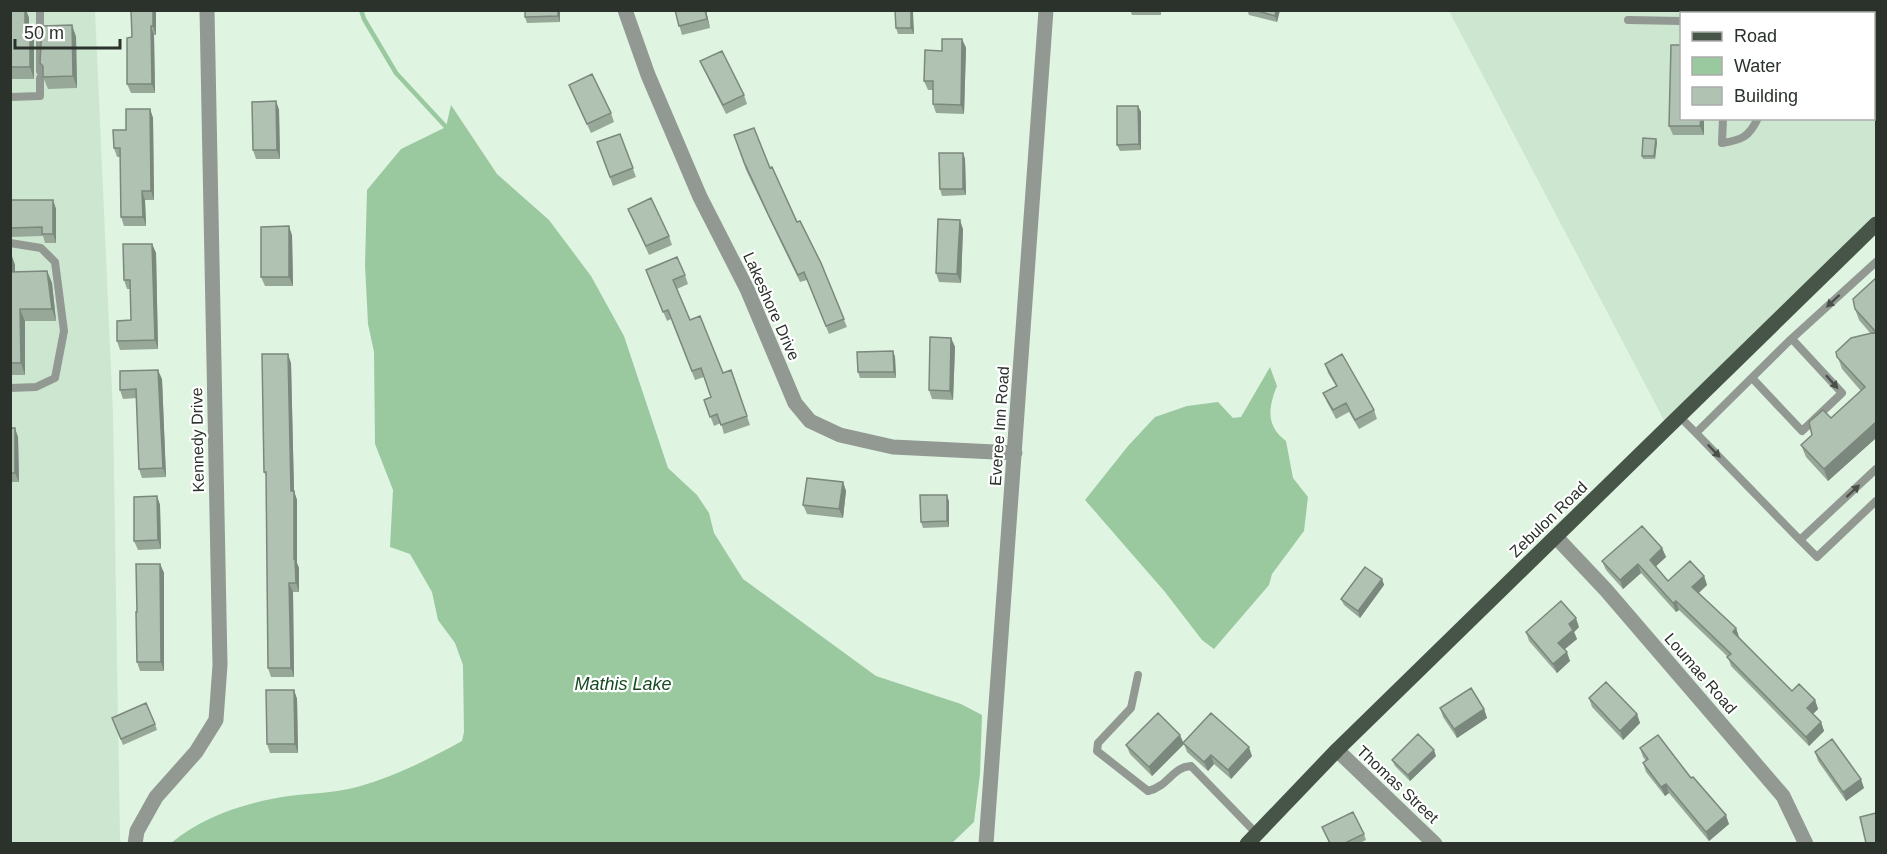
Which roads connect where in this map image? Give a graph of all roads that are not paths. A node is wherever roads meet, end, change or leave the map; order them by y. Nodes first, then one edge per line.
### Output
1 (40, 10) edge
2 (207, 10) edge
3 (625, 10) edge
4 (1046, 10) edge
5 (1628, 20) dead end
6 (1680, 21) edge
7 (10, 97) edge
8 (1723, 120) edge
9 (1757, 120) edge
10 (1876, 224) edge
11 (10, 243) edge
12 (1876, 262) edge
13 (1792, 339) junction
14 (1753, 379) junction
15 (10, 388) edge
16 (1679, 416) junction
17 (1696, 433) junction
18 (1015, 453) junction
19 (1876, 469) edge
20 (1876, 501) edge
21 (1556, 537) junction
22 (1800, 540) junction
23 (1138, 675) dead end
24 (1337, 750) junction
25 (1252, 838) edge
26 (135, 843) edge
27 (986, 843) edge
28 (1435, 843) edge
29 (1806, 843) edge

1 - 7 lane
2 - 26 street, Kennedy Drive
3 - 18 street, Lakeshore Drive
4 - 18 street, Everee Inn Road
5 - 6 lane
8 - 9 lane
10 - 16 main road, Zebulon Road
11 - 15 lane
12 -> 13 lane
13 - 14 lane
13 -> 14 lane
14 - 17 lane
16 - 17 lane
16 - 21 main road, Zebulon Road
17 -> 22 lane
18 - 27 street, Everee Inn Road
22 -> 19 lane
20 - 22 lane
21 - 24 main road, Zebulon Road
21 - 29 street, Loumae Road
23 - 25 lane
24 - 25 main road, Zebulon Road
24 - 28 street, Thomas Street

